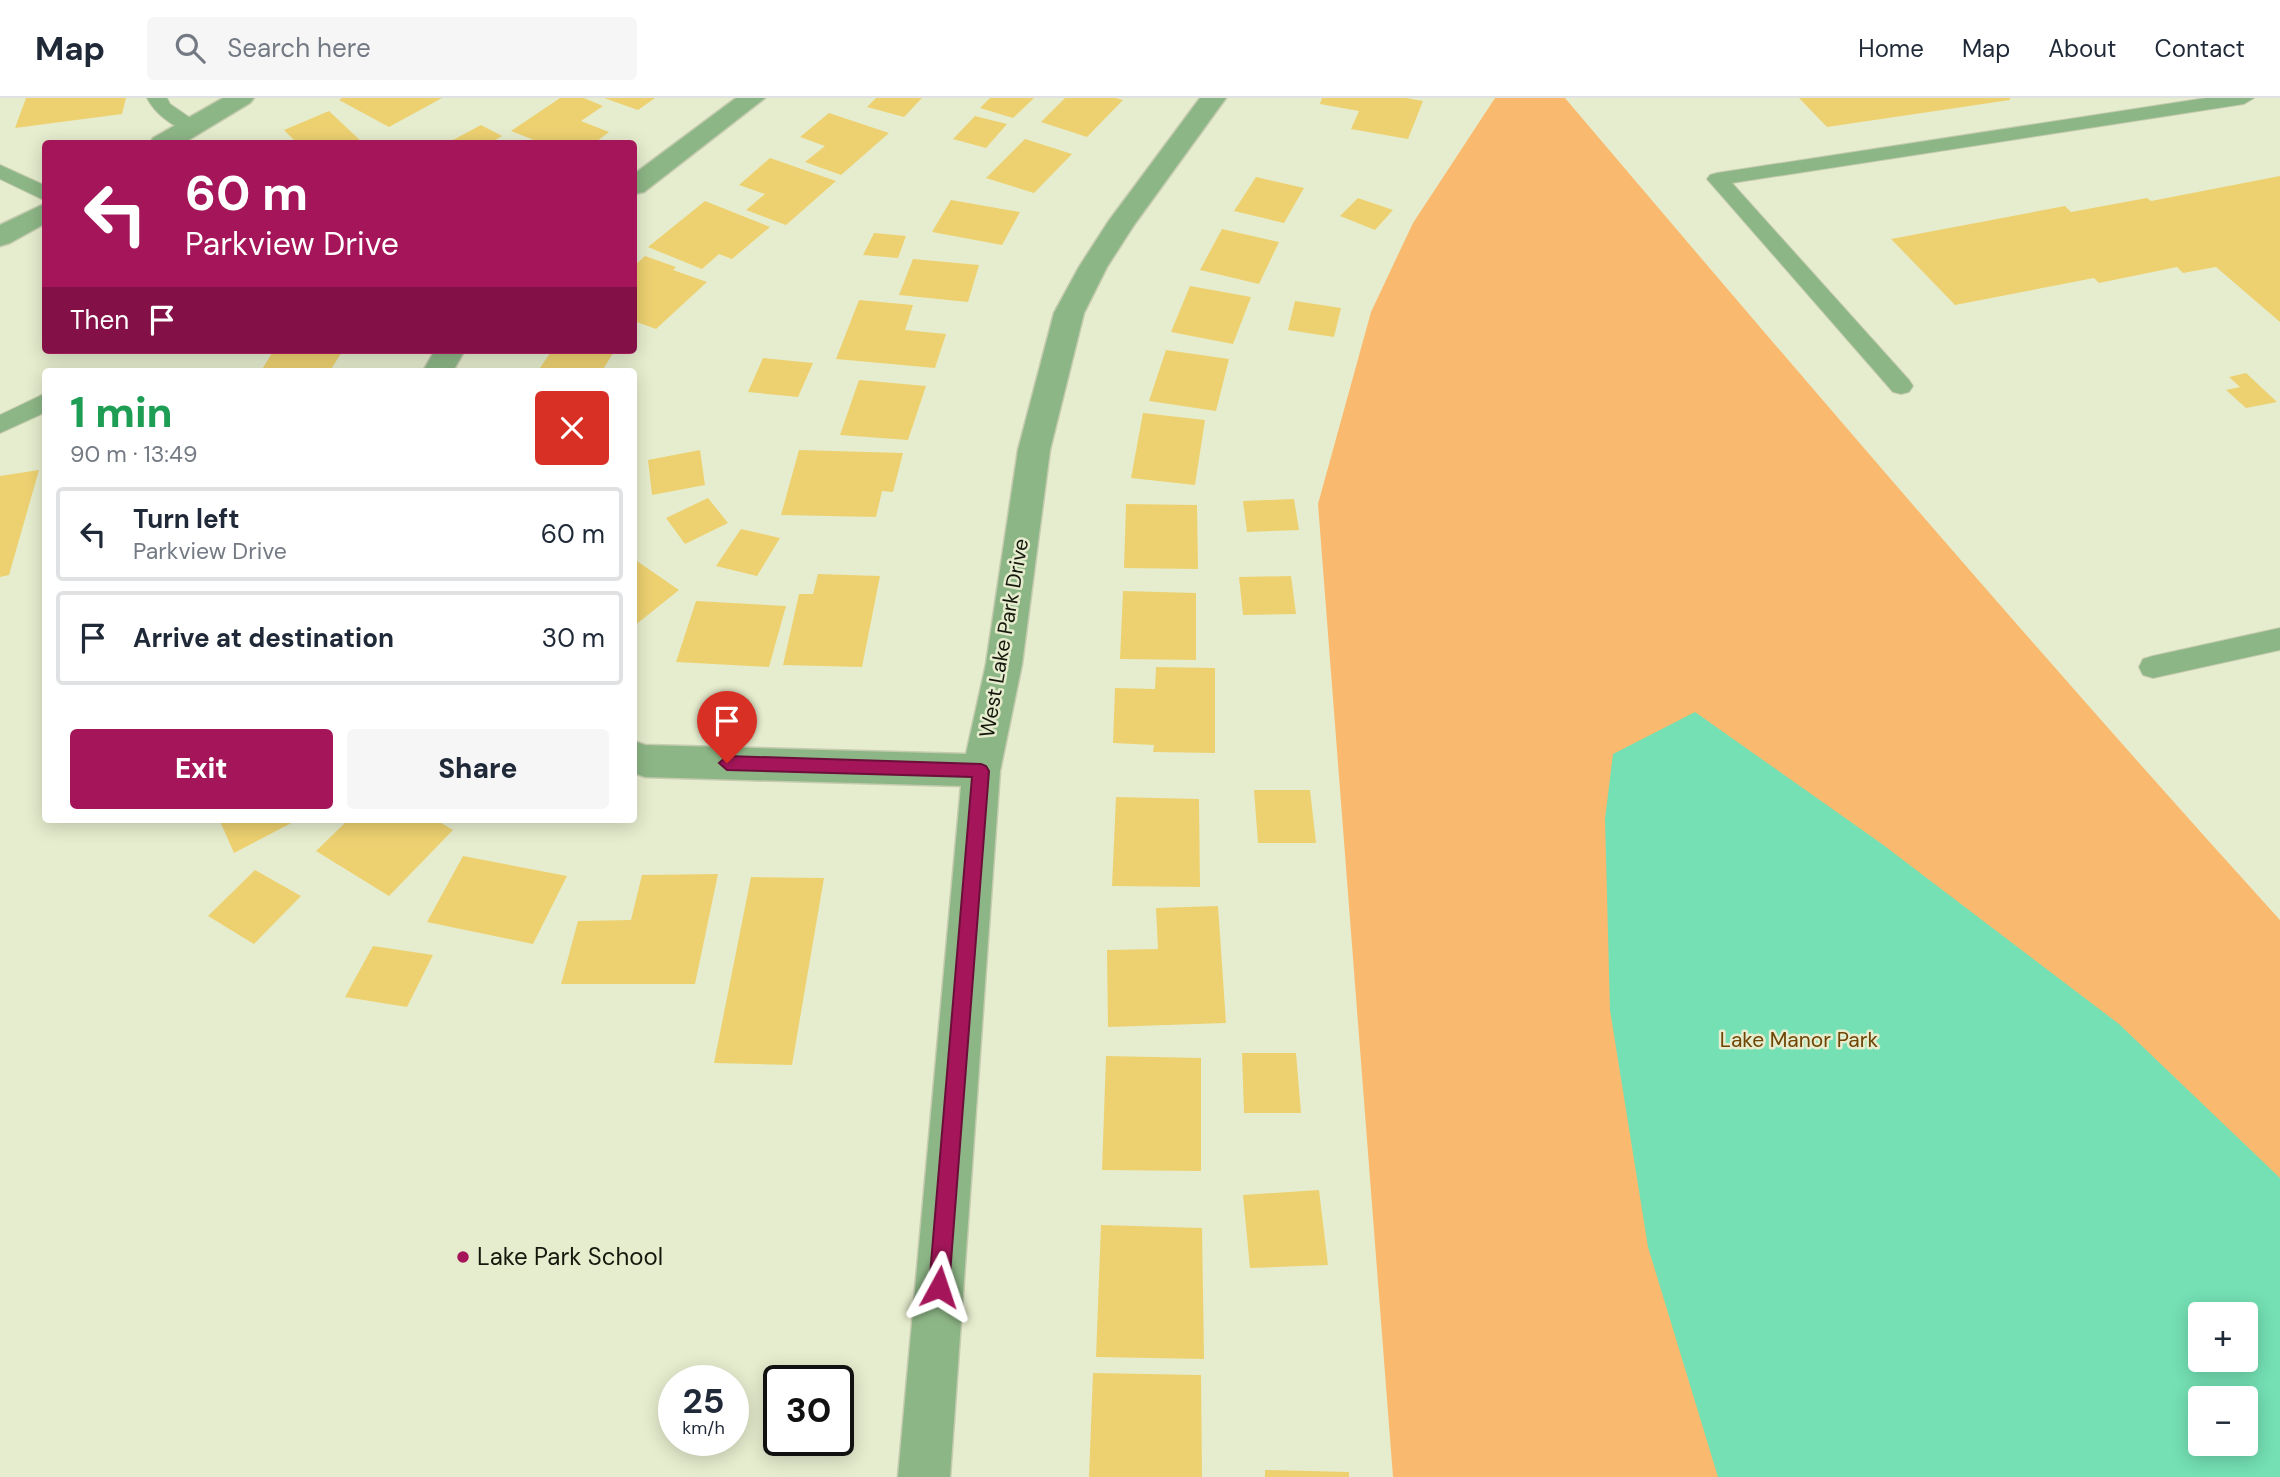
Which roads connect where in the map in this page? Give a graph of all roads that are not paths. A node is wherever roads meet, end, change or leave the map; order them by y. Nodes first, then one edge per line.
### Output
1 (157, 98) edge
2 (240, 98) edge
3 (752, 98) edge
4 (1213, 98) edge
5 (2244, 98) edge
6 (192, 126) junction
7 (169, 140) edge
8 (0, 171) edge
9 (637, 184) edge
10 (42, 193) edge
11 (42, 213) edge
12 (0, 237) edge
13 (1901, 386) dead end
14 (42, 403) edge
15 (0, 425) edge
16 (2280, 639) edge
17 (2153, 667) dead end
18 (637, 758) edge
19 (981, 771) junction
20 (924, 1477) edge

1 - 6 lane
2 - 6 street
3 - 9 street
4 - 19 street, West Lake Park Drive
5 - 13 lane
6 - 7 street
8 - 10 lane
11 - 12 street
14 - 15 lane
16 - 17 lane
18 - 19 street
19 - 20 street, West Lake Park Drive

